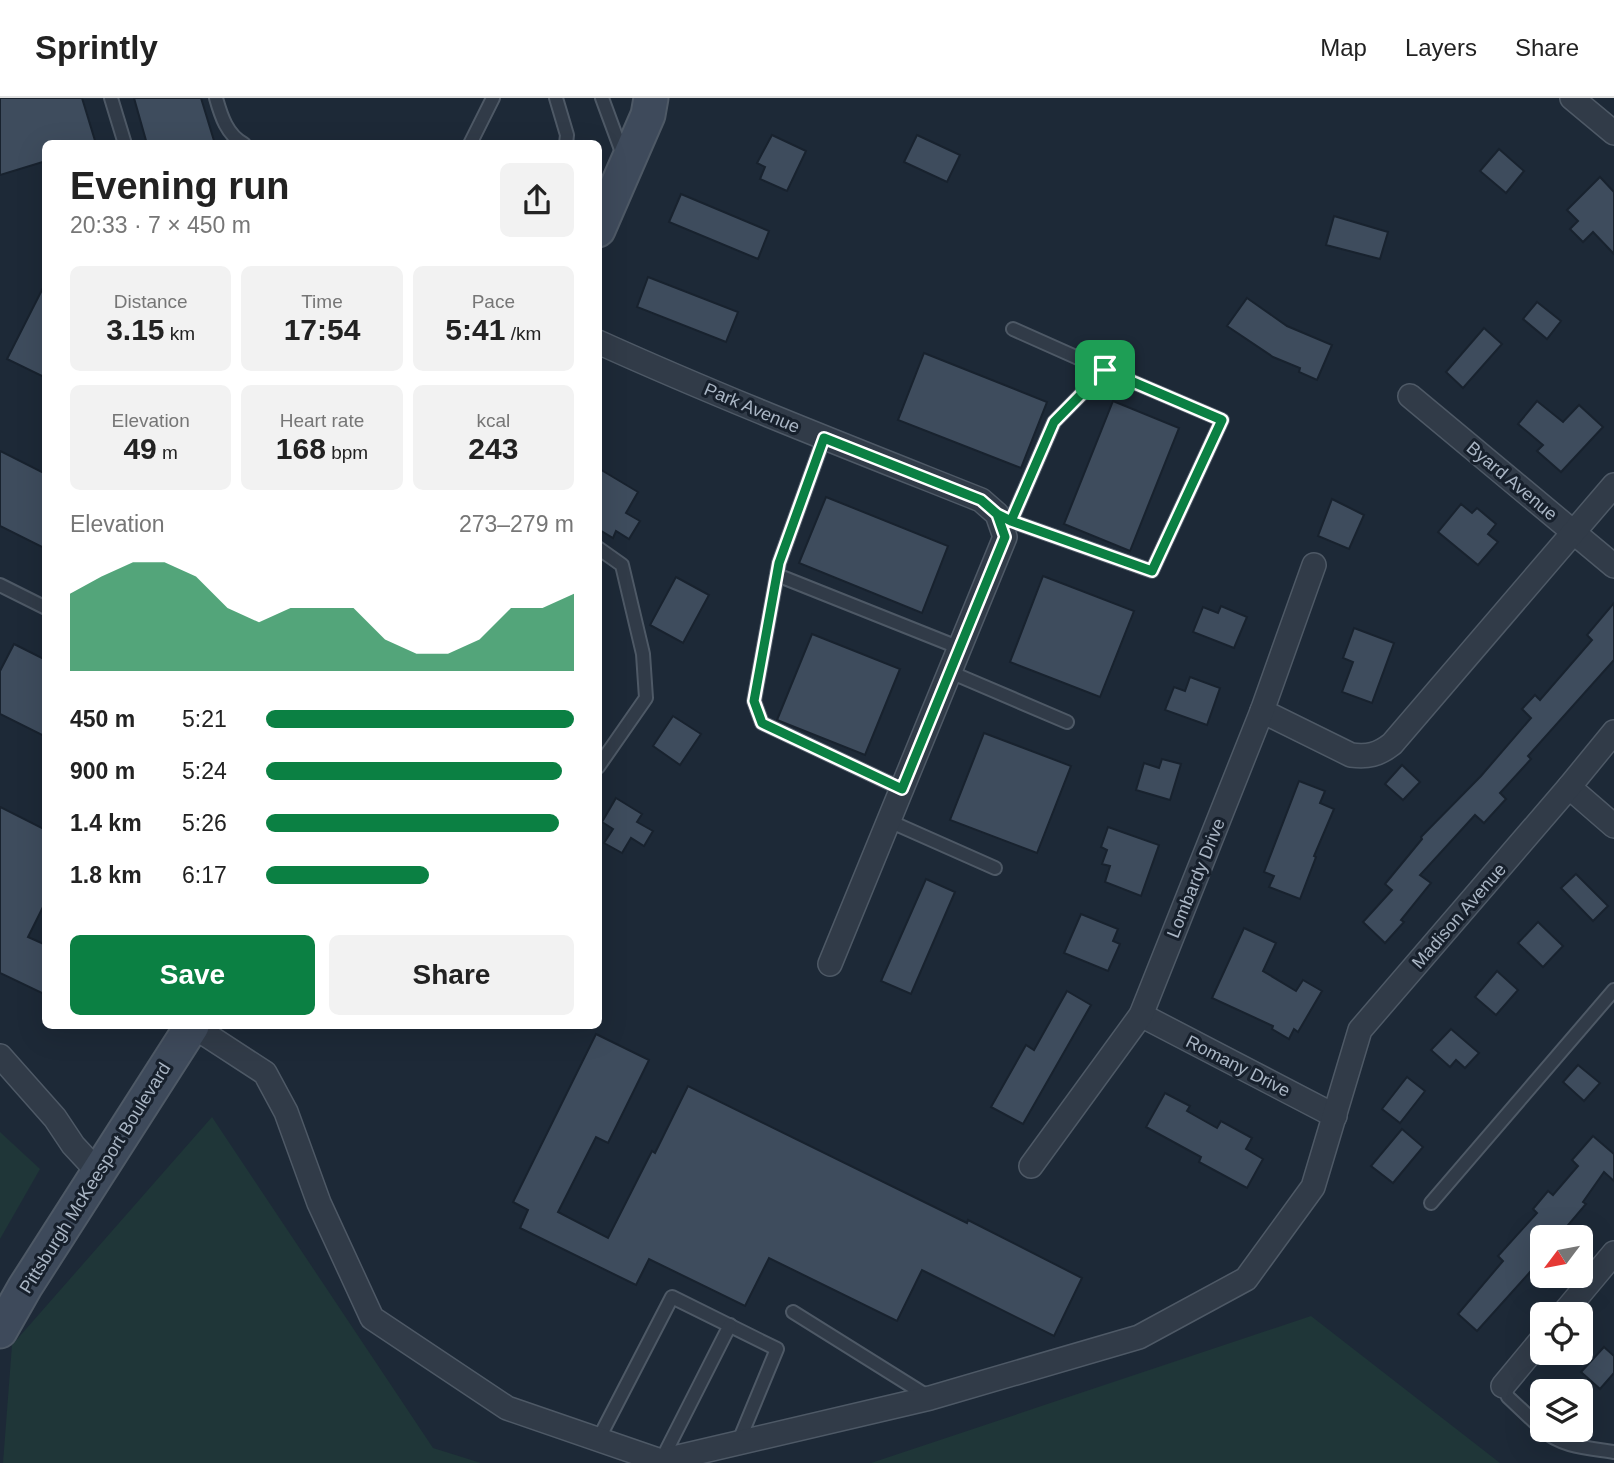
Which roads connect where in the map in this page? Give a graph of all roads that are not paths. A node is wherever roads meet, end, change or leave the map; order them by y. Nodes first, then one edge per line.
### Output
1 (111, 98) edge
2 (216, 98) edge
3 (493, 98) edge
4 (556, 98) edge
5 (602, 98) edge
6 (1572, 98) edge
7 (654, 104) edge
8 (1614, 133) edge
9 (124, 140) edge
10 (237, 140) edge
11 (472, 140) edge
12 (566, 140) edge
13 (626, 165) junction
14 (602, 221) edge
15 (1013, 329) dead end
16 (602, 344) edge
17 (1105, 370) junction
18 (1410, 396) dead end
19 (824, 438) junction
20 (1614, 485) edge
21 (1004, 517) junction
22 (1574, 533) junction
23 (602, 551) edge
24 (1314, 565) dead end
25 (1614, 566) edge
26 (777, 575) junction
27 (0, 585) edge
28 (42, 606) edge
29 (960, 648) junction
30 (950, 672) junction
31 (1262, 711) junction
32 (1067, 722) dead end
33 (1614, 732) edge
34 (602, 761) edge
35 (1569, 788) junction
36 (902, 789) junction
37 (889, 821) junction
38 (1614, 826) edge
39 (995, 868) dead end
40 (830, 964) dead end
41 (1614, 990) edge
42 (1141, 1016) junction
43 (190, 1029) edge
44 (197, 1029) edge
45 (0, 1056) edge
46 (1335, 1116) junction
47 (1031, 1166) dead end
48 (99, 1172) junction
49 (1432, 1203) dead end
50 (1614, 1253) edge
51 (1573, 1302) edge
52 (793, 1312) dead end
53 (730, 1325) junction
54 (0, 1331) edge
55 (1530, 1353) edge
56 (1503, 1386) joint
57 (930, 1398) junction
58 (1530, 1418) edge
59 (598, 1440) junction
60 (1564, 1442) edge
61 (738, 1443) junction
62 (1614, 1452) edge
63 (661, 1461) edge

1 - 9 lane
2 - 10 lane
3 - 11 lane
4 - 12 lane
5 - 13 lane
6 - 8 street
7 - 13 main road
13 - 14 main road
15 - 17 lane
16 - 19 street, Park Avenue
17 - 21 lane
17 - 21 lane
18 - 22 street, Byard Avenue
19 - 21 street, Park Avenue
19 - 26 lane
20 - 22 street
21 - 29 street
22 - 25 street, Byard Avenue
22 - 31 street
23 - 34 lane
24 - 31 street, Lombardy Drive
26 - 29 lane
26 - 36 lane
27 - 28 lane
29 - 30 street
30 - 32 lane
30 - 36 street
31 - 42 street, Lombardy Drive
33 - 35 street, Madison Avenue
35 - 38 street
35 - 46 street, Madison Avenue
36 - 37 street
37 - 39 lane
37 - 40 street
41 - 49 lane
42 - 46 street, Romany Drive
42 - 47 street, Lombardy Drive
43 - 48 main road, Pittsburgh McKeesport Boulevard
44 - 59 street
45 - 48 street
46 - 57 street, Madison Avenue
48 - 54 main road, Pittsburgh McKeesport Boulevard
50 - 51 street
52 - 57 lane
53 - 59 lane
53 - 61 lane
53 - 63 lane
55 - 56 street
56 - 58 lane
57 - 61 street, Madison Avenue
59 - 63 street
60 - 62 lane
61 - 63 street, Madison Avenue

